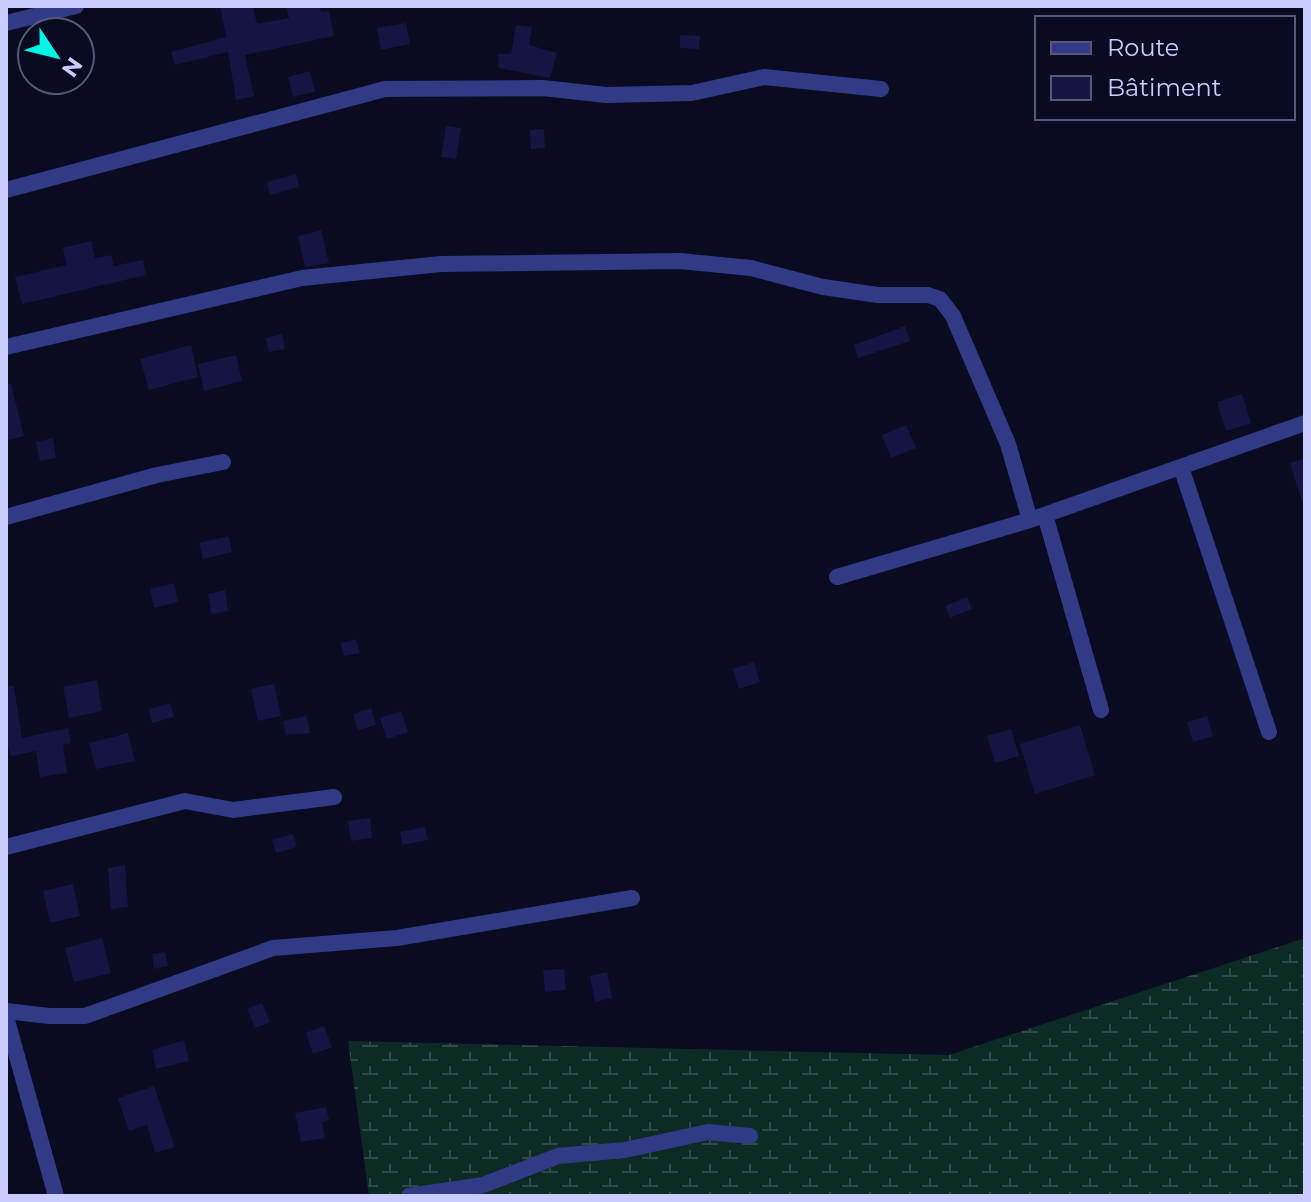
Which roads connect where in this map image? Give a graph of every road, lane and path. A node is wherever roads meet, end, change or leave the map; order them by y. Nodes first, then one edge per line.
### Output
1 (76, 6) edge
2 (6, 23) edge
3 (881, 89) dead end
4 (6, 190) edge
5 (6, 347) edge
6 (1305, 423) edge
7 (223, 462) dead end
8 (1181, 467) junction
9 (6, 517) edge
10 (1038, 518) junction
11 (837, 577) dead end
12 (1101, 710) dead end
13 (1269, 732) dead end
14 (334, 797) dead end
15 (6, 847) edge
16 (632, 898) dead end
17 (6, 1018) edge
18 (750, 1136) dead end
19 (56, 1196) edge
20 (409, 1196) edge

1 - 2 street
3 - 4 street
5 - 10 street
6 - 8 street
7 - 9 street
8 - 10 street
8 - 13 street
10 - 11 street
10 - 12 street
14 - 15 street
16 - 17 street
17 - 19 street
18 - 20 street

